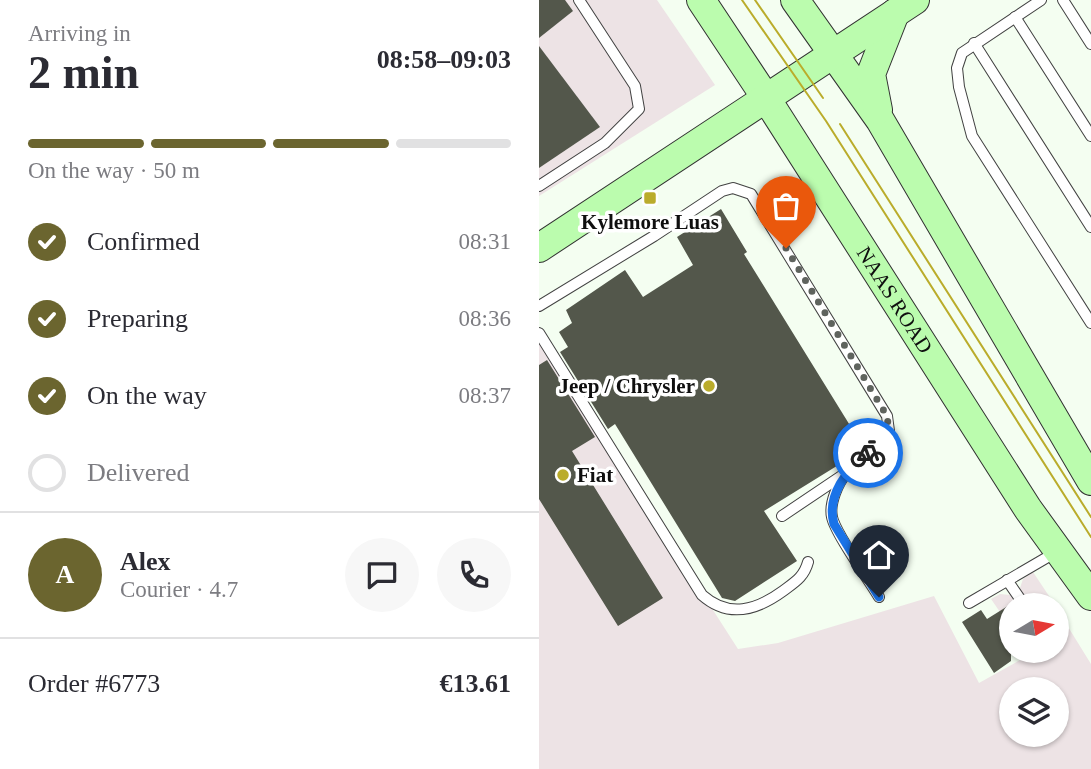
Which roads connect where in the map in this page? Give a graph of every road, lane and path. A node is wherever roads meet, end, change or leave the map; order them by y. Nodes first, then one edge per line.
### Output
1 (579, 0) edge
2 (701, 0) edge
3 (795, 0) edge
4 (1041, 0) edge
5 (1063, 0) edge
6 (896, 3) edge
7 (1015, 17) junction
8 (974, 43) junction
9 (1091, 44) edge
10 (833, 54) junction
11 (766, 98) junction
12 (880, 120) junction
13 (1091, 136) edge
14 (539, 186) edge
15 (1091, 227) edge
16 (539, 248) edge
17 (539, 306) edge
18 (1091, 323) edge
19 (539, 333) edge
20 (846, 473) junction
21 (1091, 481) edge
22 (782, 516) dead end
23 (1058, 551) junction
24 (809, 562) dead end
25 (1007, 580) junction
26 (1016, 593) edge
27 (1091, 596) edge
28 (879, 597) dead end
29 (969, 603) dead end

1 - 14 lane
2 - 11 main road, NAAS ROAD
3 - 10 main road
4 - 7 lane
5 - 9 lane
6 - 10 main road
6 - 12 main road
7 - 8 lane
7 - 13 lane
8 - 15 lane
8 - 18 lane
10 - 11 main road
10 - 12 main road
11 - 16 main road
11 - 23 main road, NAAS ROAD
12 - 21 main road
17 - 20 lane
19 - 24 lane
20 - 22 lane
20 - 28 lane
23 - 25 lane
23 - 27 main road, NAAS ROAD
25 - 26 lane
25 - 29 lane

